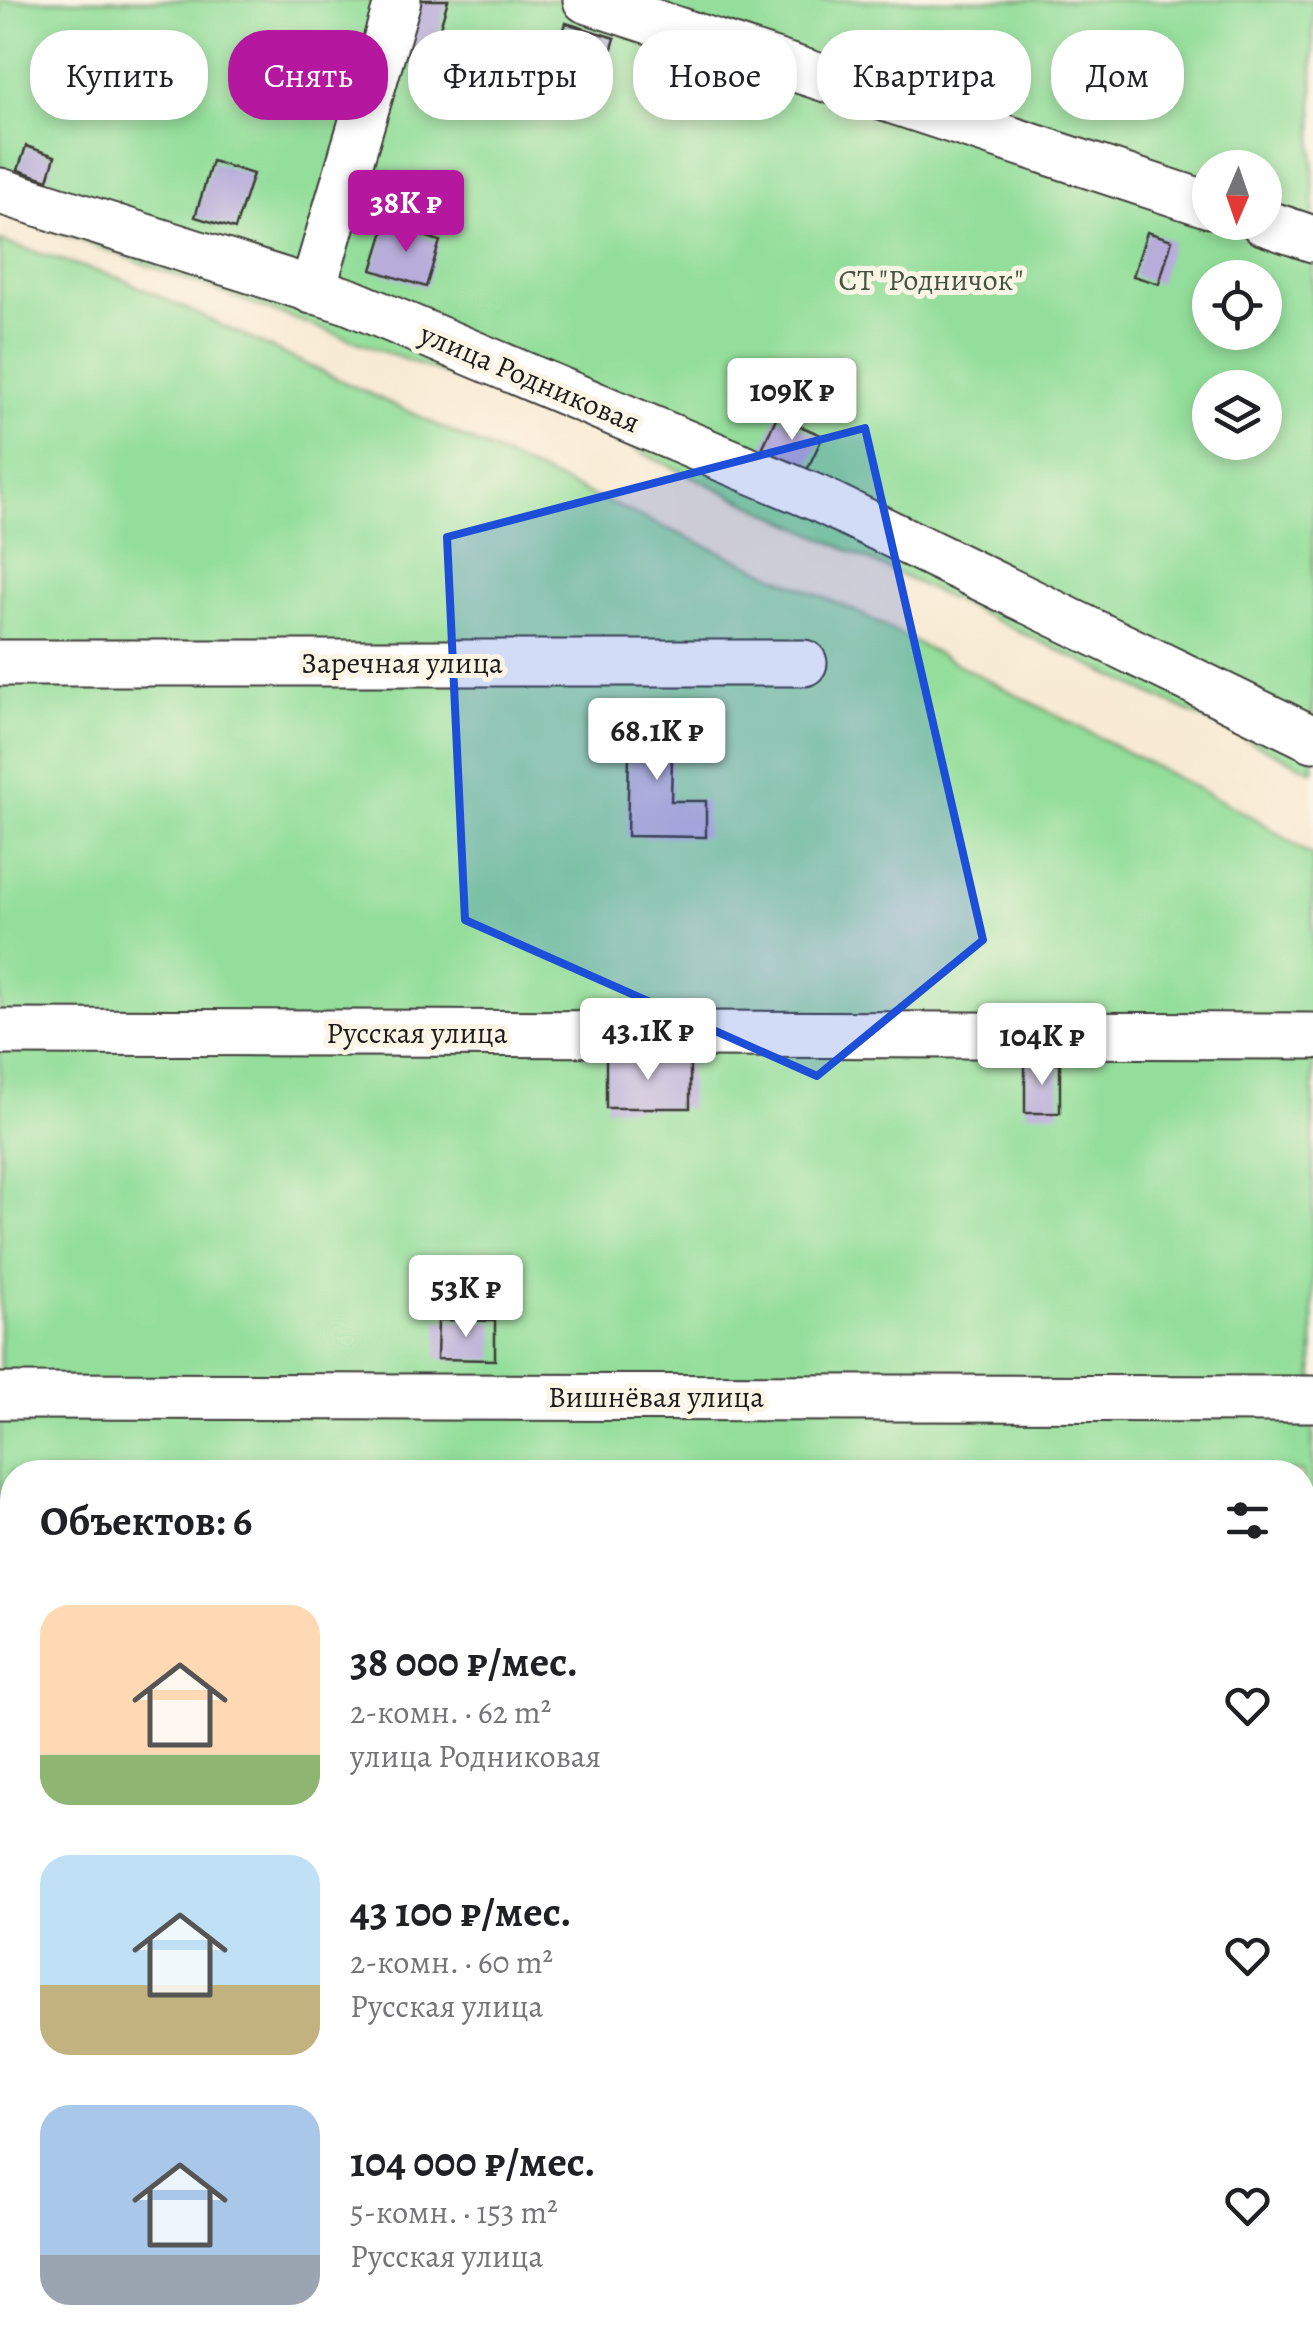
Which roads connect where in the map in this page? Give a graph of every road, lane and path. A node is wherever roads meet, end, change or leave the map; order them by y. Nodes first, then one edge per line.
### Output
1 (398, 0) edge
2 (586, 0) edge
3 (0, 191) edge
4 (1192, 199) edge
5 (1282, 228) edge
6 (1313, 239) edge
7 (312, 291) junction
8 (0, 662) edge
9 (804, 664) dead end
10 (1313, 739) edge
11 (0, 1032) edge
12 (1313, 1036) edge
13 (0, 1396) edge
14 (1313, 1399) edge

1 - 7 street
2 - 4 street
3 - 7 street, улица Родниковая
5 - 6 street
7 - 10 street, улица Родниковая
8 - 9 street, Заречная улица
11 - 12 street, Русская улица
13 - 14 street, Вишнёвая улица

